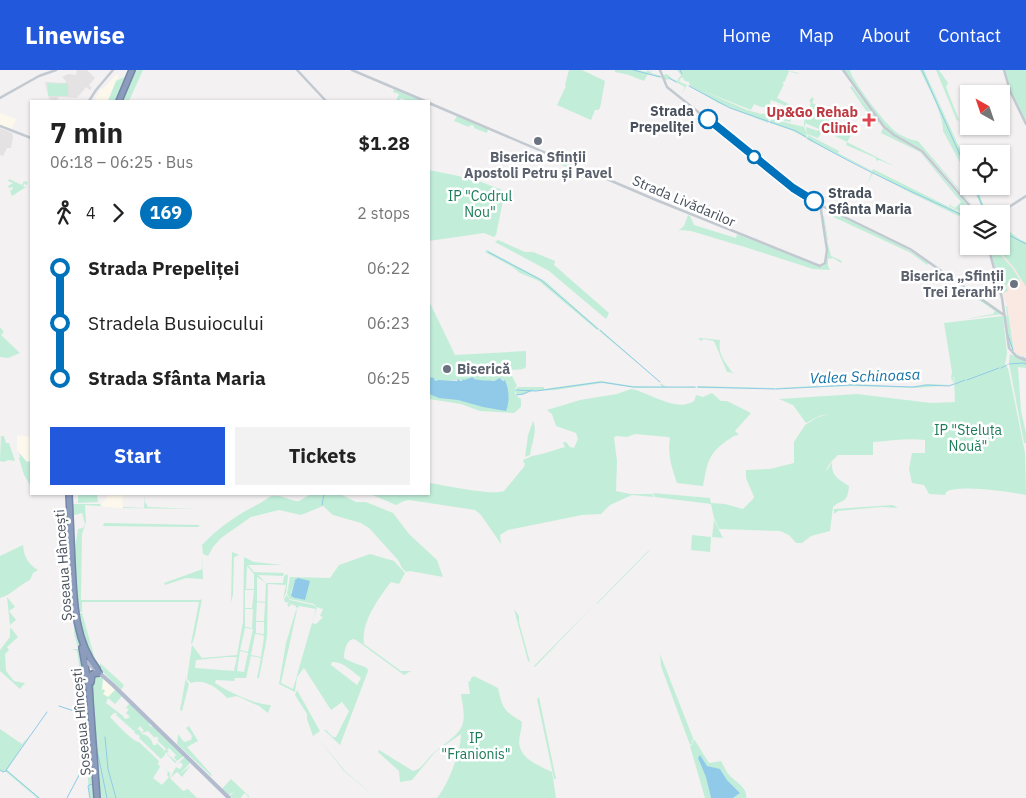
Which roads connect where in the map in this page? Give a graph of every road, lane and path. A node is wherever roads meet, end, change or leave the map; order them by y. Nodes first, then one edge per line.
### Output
1 (56, 70) edge
2 (113, 70) edge
3 (132, 70) edge
4 (296, 70) edge
5 (352, 70) edge
6 (660, 70) edge
7 (843, 70) edge
8 (1004, 70) edge
9 (0, 98) edge
10 (90, 100) edge
11 (119, 100) edge
12 (325, 100) edge
13 (422, 100) edge
14 (430, 103) edge
15 (1026, 124) edge
16 (0, 126) edge
17 (30, 138) edge
18 (1026, 196) edge
19 (970, 205) edge
20 (822, 206) junction
21 (1010, 206) edge
22 (990, 255) edge
23 (1004, 315) junction
24 (1026, 361) edge
25 (69, 495) edge
26 (83, 646) junction
27 (87, 663) junction
28 (98, 671) junction
29 (92, 710) junction
30 (98, 798) edge
31 (229, 798) edge

1 - 9 street
2 - 10 street
3 - 11 highway
4 - 12 street
5 - 13 street
6 - 20 street
7 - 19 street
8 - 15 street
14 - 20 street, Strada Livădarilor
16 - 17 street
18 - 21 street
20 - 23 street
22 - 23 street
23 - 24 street
25 - 26 highway, Șoseaua Hâncești
26 - 27 highway
26 - 28 highway
27 - 28 main road
27 - 29 highway, Șoseaua Hîncești
27 - 30 highway, Șoseaua Hîncești
28 - 29 highway
28 - 31 main road
29 - 30 highway, Șoseaua Hîncești

